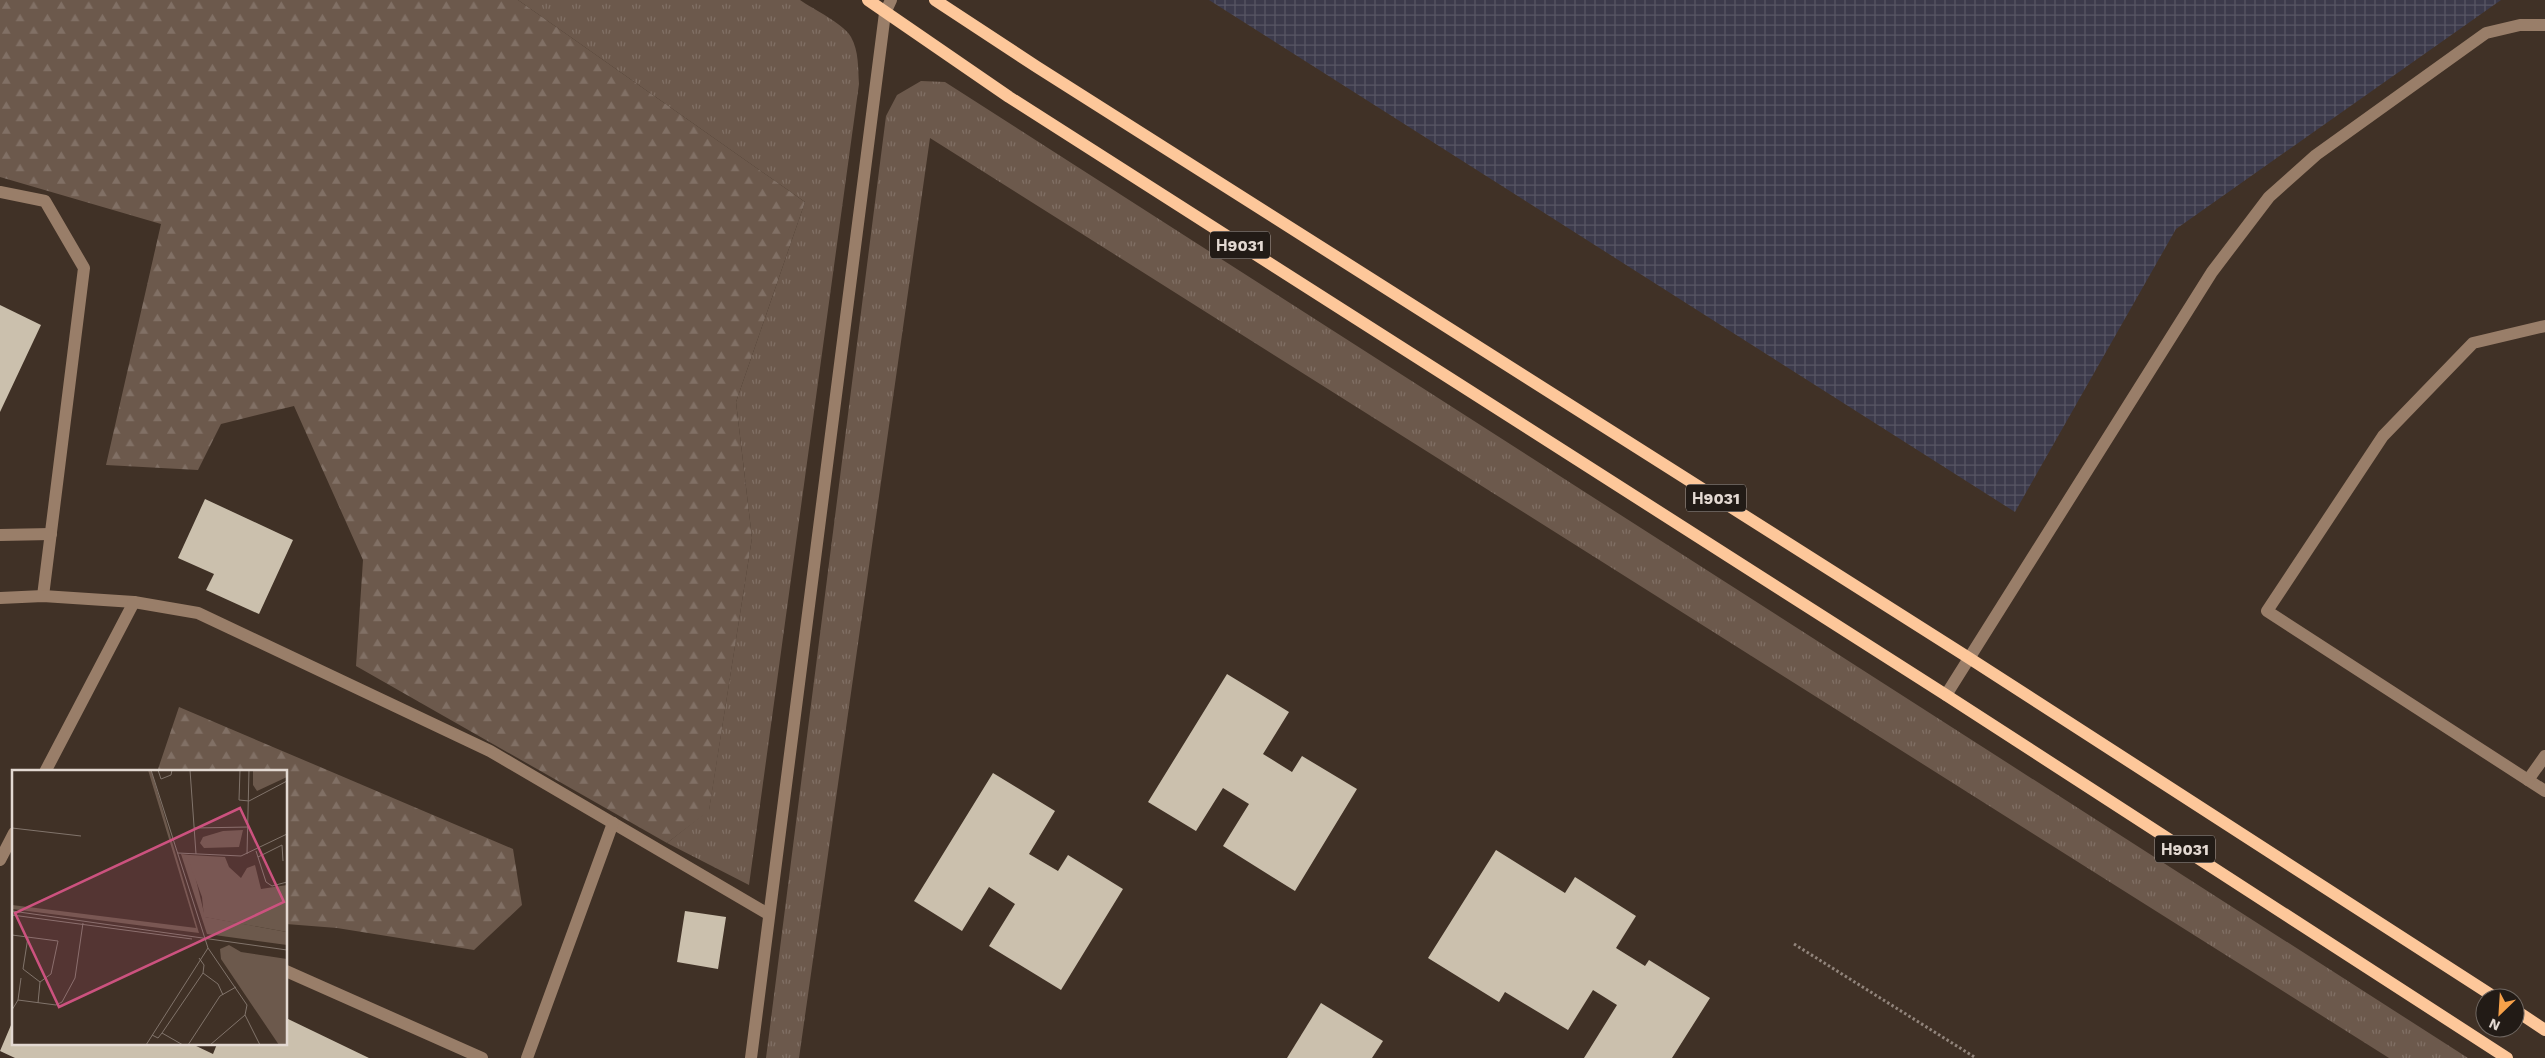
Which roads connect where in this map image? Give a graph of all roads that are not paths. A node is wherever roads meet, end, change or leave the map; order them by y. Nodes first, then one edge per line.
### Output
1 (868, 0) edge
2 (891, 0) edge
3 (935, 0) edge
4 (885, 13) junction
5 (2545, 25) edge
6 (0, 192) edge
7 (2545, 326) edge
8 (51, 534) junction
9 (0, 535) edge
10 (43, 596) junction
11 (0, 598) edge
12 (134, 602) junction
13 (1969, 658) junction
14 (1946, 695) junction
15 (2545, 756) edge
16 (46, 770) edge
17 (2528, 780) junction
18 (2545, 791) edge
19 (613, 823) junction
20 (10, 848) edge
21 (0, 860) edge
22 (768, 914) junction
23 (288, 972) edge
24 (2480, 988) edge
25 (2525, 1017) edge
26 (2545, 1030) edge
27 (482, 1058) edge
28 (527, 1058) edge
29 (751, 1058) edge
30 (2507, 1058) edge

1 - 4 main road, Н9031
2 - 4 street
3 - 13 main road, Н9031
4 - 14 main road, Н9031
4 - 22 street
5 - 13 street
6 - 8 street
7 - 17 street
8 - 9 street
8 - 10 street
10 - 11 street
10 - 12 street
12 - 16 street
12 - 19 street
13 - 14 street
13 - 24 main road, Н9031
14 - 30 main road, Н9031
15 - 17 street
17 - 18 street
19 - 22 street
19 - 28 street
20 - 21 street
22 - 29 street
23 - 27 street
25 - 26 main road

